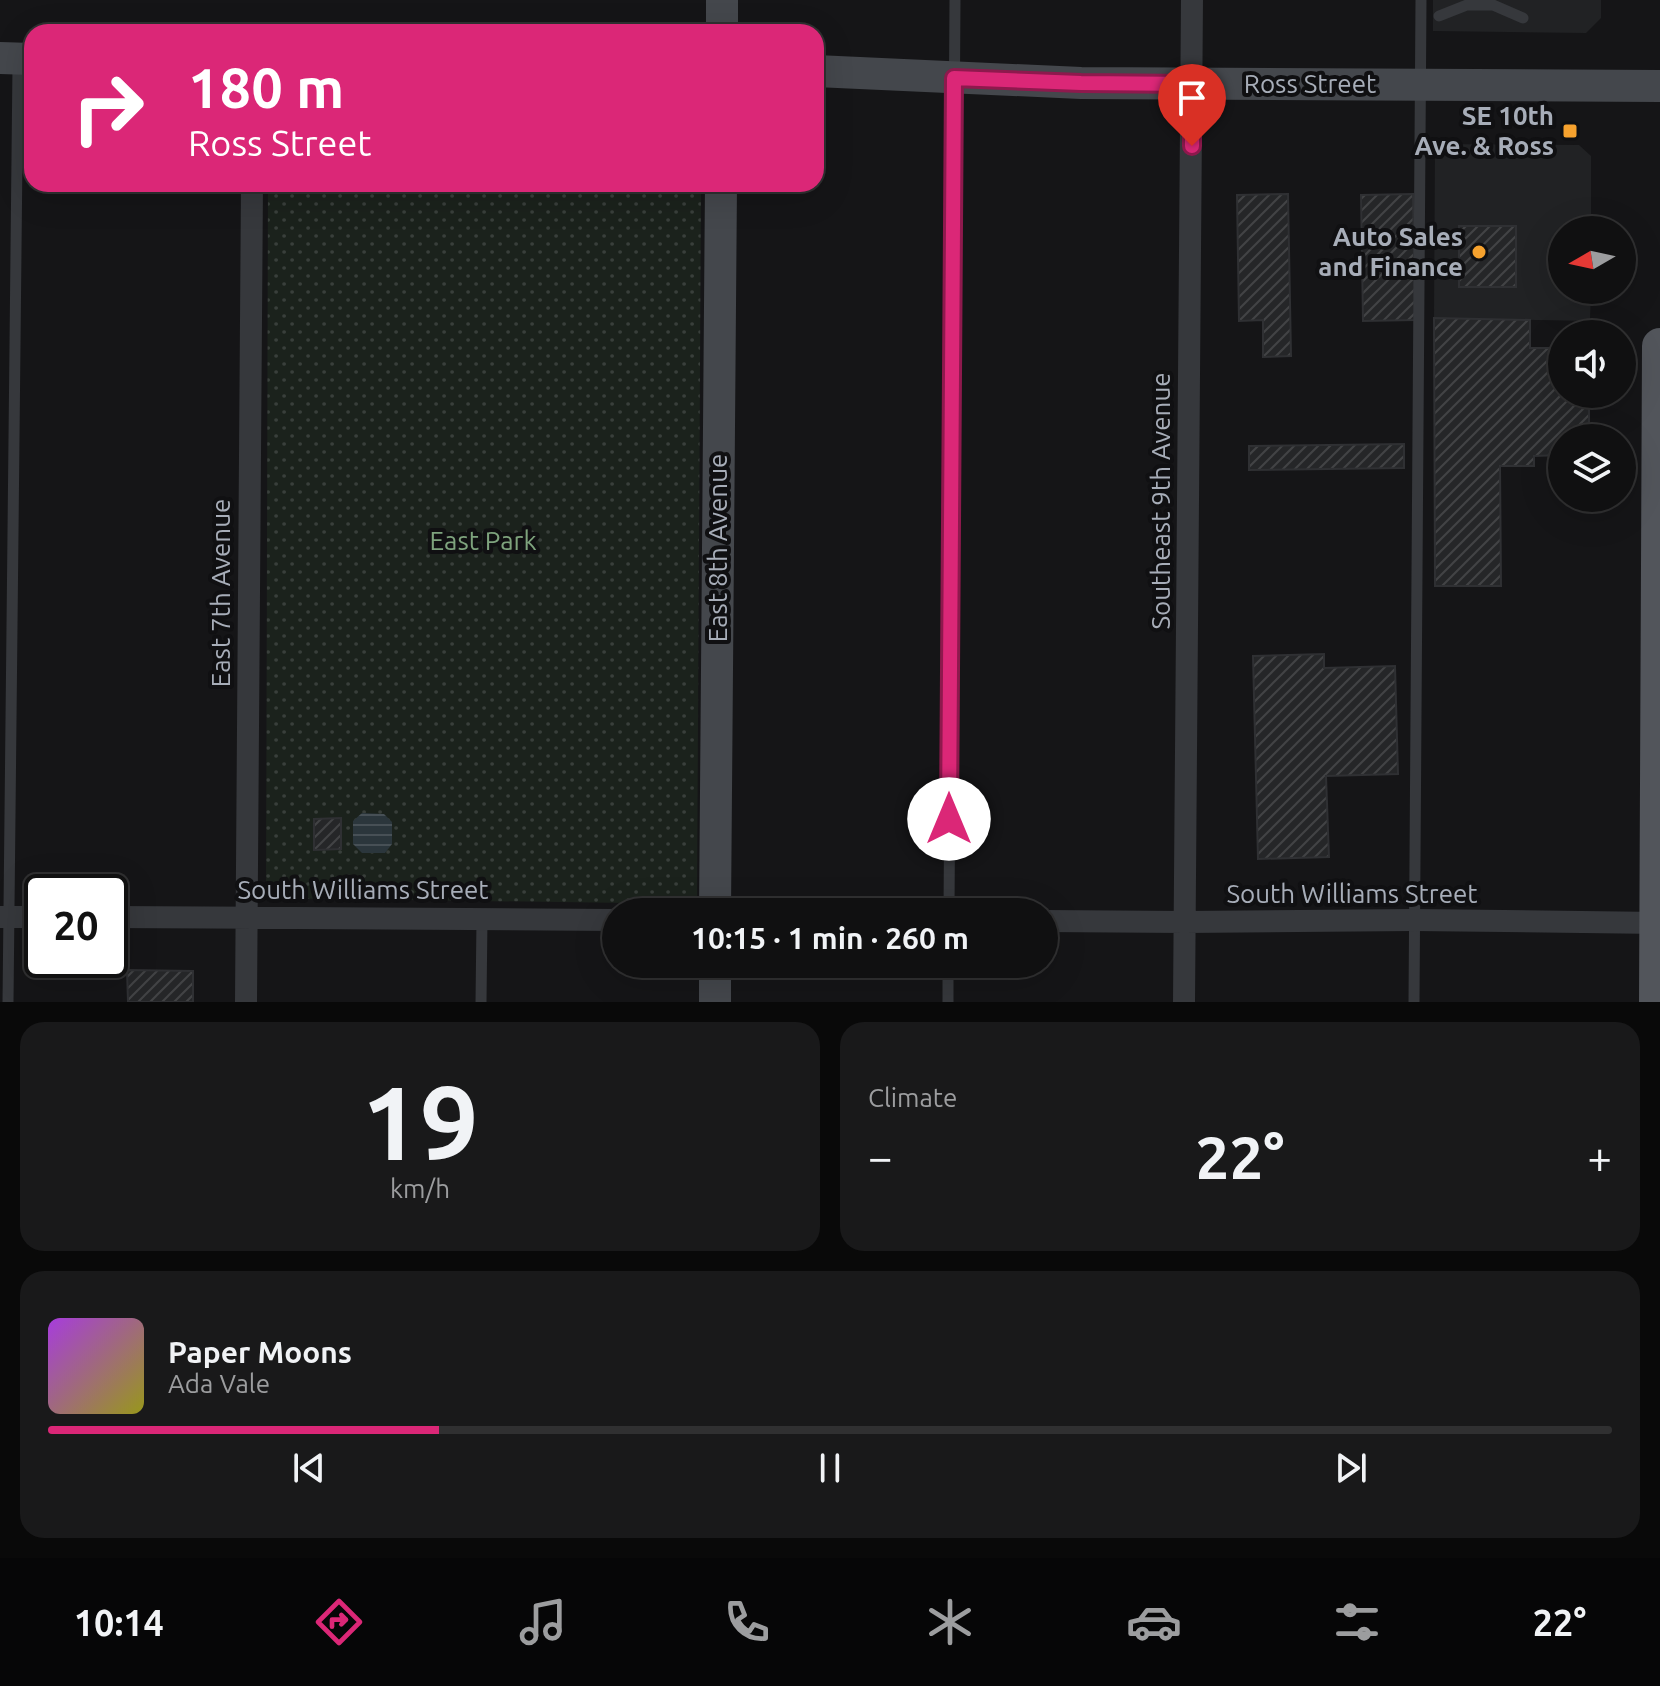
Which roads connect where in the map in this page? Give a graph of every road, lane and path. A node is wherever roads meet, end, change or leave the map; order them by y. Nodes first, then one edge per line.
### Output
1 (722, 0) edge
2 (955, 0) edge
3 (1192, 0) edge
4 (1421, 0) edge
5 (1439, 16) dead end
6 (1523, 18) dead end
7 (722, 24) edge
8 (17, 59) edge
9 (824, 71) edge
10 (954, 78) junction
11 (1192, 84) junction
12 (1420, 84) junction
13 (1660, 86) edge
14 (252, 192) edge
15 (721, 192) edge
16 (1660, 346) edge
17 (715, 898) edge
18 (949, 898) edge
19 (4, 917) edge
20 (128, 917) edge
21 (247, 918) junction
22 (482, 919) junction
23 (602, 920) edge
24 (1414, 920) junction
25 (1058, 921) edge
26 (1185, 922) junction
27 (1659, 923) edge
28 (715, 978) edge
29 (948, 978) edge
30 (8, 1002) edge
31 (246, 1002) edge
32 (481, 1002) edge
33 (715, 1002) edge
34 (948, 1002) edge
35 (1184, 1002) edge
36 (1414, 1002) edge
37 (1657, 1002) edge

1 - 7 main road
2 - 10 lane
3 - 11 street, Southeast 9th Avenue
4 - 12 lane
5 - 6 lane
8 - 19 lane
9 - 10 main road, Ross Street
10 - 11 main road, Ross Street
10 - 18 lane
11 - 12 main road, Ross Street
11 - 26 street, Southeast 9th Avenue
12 - 13 main road, Ross Street
12 - 24 lane
14 - 21 street, East 7th Avenue
15 - 17 main road, East 8th Avenue
16 - 27 main road
19 - 30 lane
20 - 21 street, South Williams Street
21 - 22 street, South Williams Street
21 - 31 street, East 7th Avenue
22 - 23 street, South Williams Street
22 - 32 lane
24 - 26 street, South Williams Street
24 - 27 street, South Williams Street
24 - 36 lane
25 - 26 street, South Williams Street
26 - 35 street, Southeast 9th Avenue
27 - 37 main road
28 - 33 main road
29 - 34 lane

